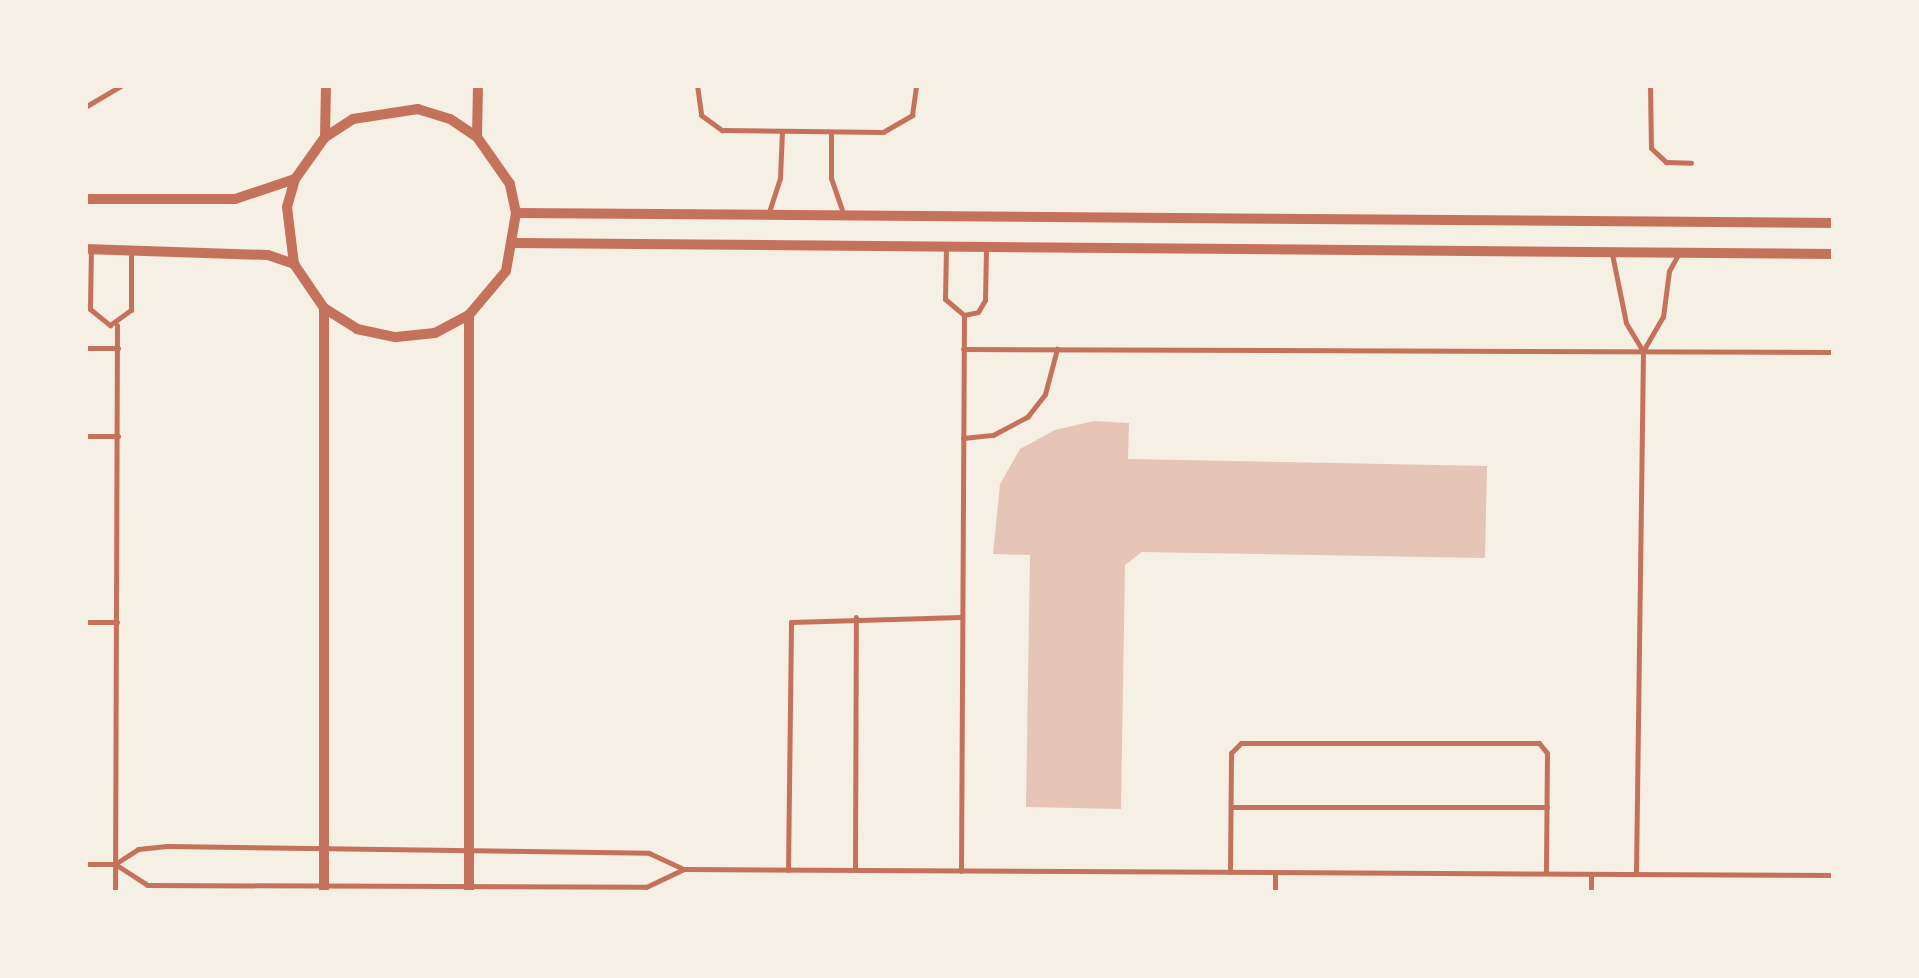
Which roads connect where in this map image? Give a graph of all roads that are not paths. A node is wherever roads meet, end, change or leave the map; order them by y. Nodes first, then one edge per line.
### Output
1 (122, 85) edge
2 (326, 85) edge
3 (478, 85) edge
4 (697, 85) edge
5 (916, 85) edge
6 (1650, 85) edge
7 (85, 107) edge
8 (782, 131) junction
9 (831, 132) junction
10 (325, 136) junction
11 (478, 136) junction
12 (1690, 163) dead end
13 (295, 180) junction
14 (85, 199) edge
15 (516, 212) junction
16 (768, 214) junction
17 (844, 215) junction
18 (1834, 223) edge
19 (515, 242) junction
20 (946, 246) junction
21 (986, 247) junction
22 (88, 249) edge
23 (132, 249) junction
24 (1612, 252) junction
25 (1679, 254) junction
26 (1834, 254) edge
27 (294, 264) junction
28 (324, 308) junction
29 (470, 316) junction
30 (964, 316) junction
31 (117, 324) junction
32 (85, 348) edge
33 (118, 348) junction
34 (963, 350) junction
35 (1057, 350) junction
36 (1642, 351) junction
37 (1834, 352) edge
38 (85, 436) edge
39 (118, 436) junction
40 (963, 438) junction
41 (856, 617) junction
42 (961, 617) junction
43 (85, 622) edge
44 (117, 622) junction
45 (1231, 807) junction
46 (1547, 807) junction
47 (324, 850) junction
48 (468, 853) junction
49 (85, 864) edge
50 (115, 864) junction
51 (684, 870) junction
52 (788, 870) junction
53 (855, 870) junction
54 (960, 871) junction
55 (1230, 872) junction
56 (1275, 872) junction
57 (1546, 874) junction
58 (1591, 874) junction
59 (1636, 874) junction
60 (1834, 875) edge
61 (324, 888) edge
62 (469, 889) edge
63 (115, 893) edge
64 (1275, 893) edge
65 (1591, 893) edge

1 - 7 lane
2 - 10 street
3 - 11 street
4 - 8 lane
5 - 9 lane
6 - 12 lane
8 - 9 lane
8 - 16 lane
9 - 17 lane
10 - 11 street
10 - 13 street
11 - 15 street
13 - 14 street
13 - 27 street
15 - 16 street
15 - 19 street
16 - 17 street
17 - 18 street
19 - 20 street
19 - 29 street
20 - 21 street
20 - 30 lane
21 - 24 street
21 - 30 lane
22 - 23 street
22 - 31 lane
23 - 27 street
23 - 31 lane
24 - 25 street
24 - 36 lane
25 - 26 street
25 - 36 lane
27 - 28 street
28 - 29 street
28 - 47 street
29 - 48 street
30 - 34 lane
31 - 33 lane
32 - 33 lane
33 - 39 lane
34 - 35 lane
34 - 40 lane
35 - 36 lane
35 - 40 lane
36 - 37 lane
36 - 59 lane
38 - 39 lane
39 - 44 lane
40 - 42 lane
41 - 42 lane
41 - 52 lane
41 - 53 lane
42 - 54 lane
43 - 44 lane
44 - 50 lane
45 - 46 lane
45 - 46 lane
45 - 55 lane
46 - 57 lane
47 - 48 lane
47 - 50 lane
47 - 61 street
48 - 51 lane
48 - 62 street
49 - 50 lane
50 - 61 lane
50 - 63 lane
51 - 52 lane
51 - 62 lane
52 - 53 lane
53 - 54 lane
54 - 55 lane
55 - 56 lane
56 - 57 lane
56 - 64 lane
57 - 58 lane
58 - 59 lane
58 - 65 lane
59 - 60 lane
61 - 62 lane

